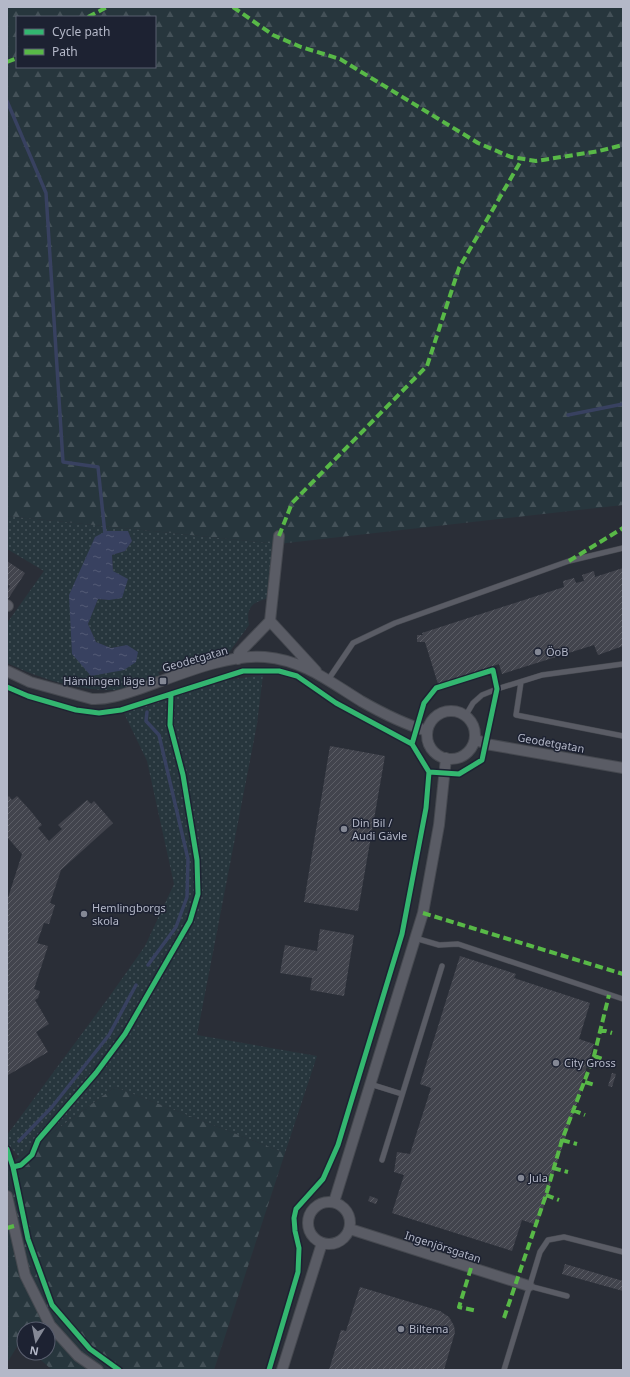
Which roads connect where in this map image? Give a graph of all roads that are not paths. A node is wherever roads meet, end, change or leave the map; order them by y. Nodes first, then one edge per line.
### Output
1 (279, 536) dead end
2 (623, 548) edge
3 (270, 621) junction
4 (238, 659) junction
5 (623, 664) edge
6 (7, 671) edge
7 (316, 671) junction
8 (328, 680) junction
9 (521, 682) junction
10 (466, 715) junction
11 (427, 731) junction
12 (623, 736) edge
13 (475, 739) junction
14 (446, 758) junction
15 (623, 768) edge
16 (415, 938) junction
17 (442, 966) dead end
18 (623, 999) edge
19 (370, 1084) junction
20 (402, 1094) junction
21 (382, 1160) dead end
22 (7, 1196) edge
23 (334, 1202) junction
24 (350, 1229) junction
25 (322, 1243) junction
26 (623, 1252) edge
27 (529, 1286) junction
28 (567, 1296) dead end
29 (98, 1370) edge
30 (282, 1370) edge
31 (504, 1370) edge

1 - 3 street
2 - 8 lane
3 - 4 street
3 - 7 street
4 - 6 street, Geodetgatan
4 - 7 street, Geodetgatan
5 - 9 lane
7 - 8 street, Geodetgatan
8 - 11 street, Geodetgatan
9 - 10 lane
9 - 12 lane
10 - 11 street
10 - 13 street
11 - 14 street
13 - 14 street
13 - 15 street, Geodetgatan
14 - 16 street
16 - 18 lane
16 - 19 street
17 - 20 lane
19 - 20 lane
19 - 23 street
20 - 21 lane
22 - 29 street
23 - 24 street
23 - 25 street
24 - 25 street
24 - 27 street, Ingenjörsgatan
25 - 30 street
26 - 27 lane
27 - 28 lane
27 - 31 lane

